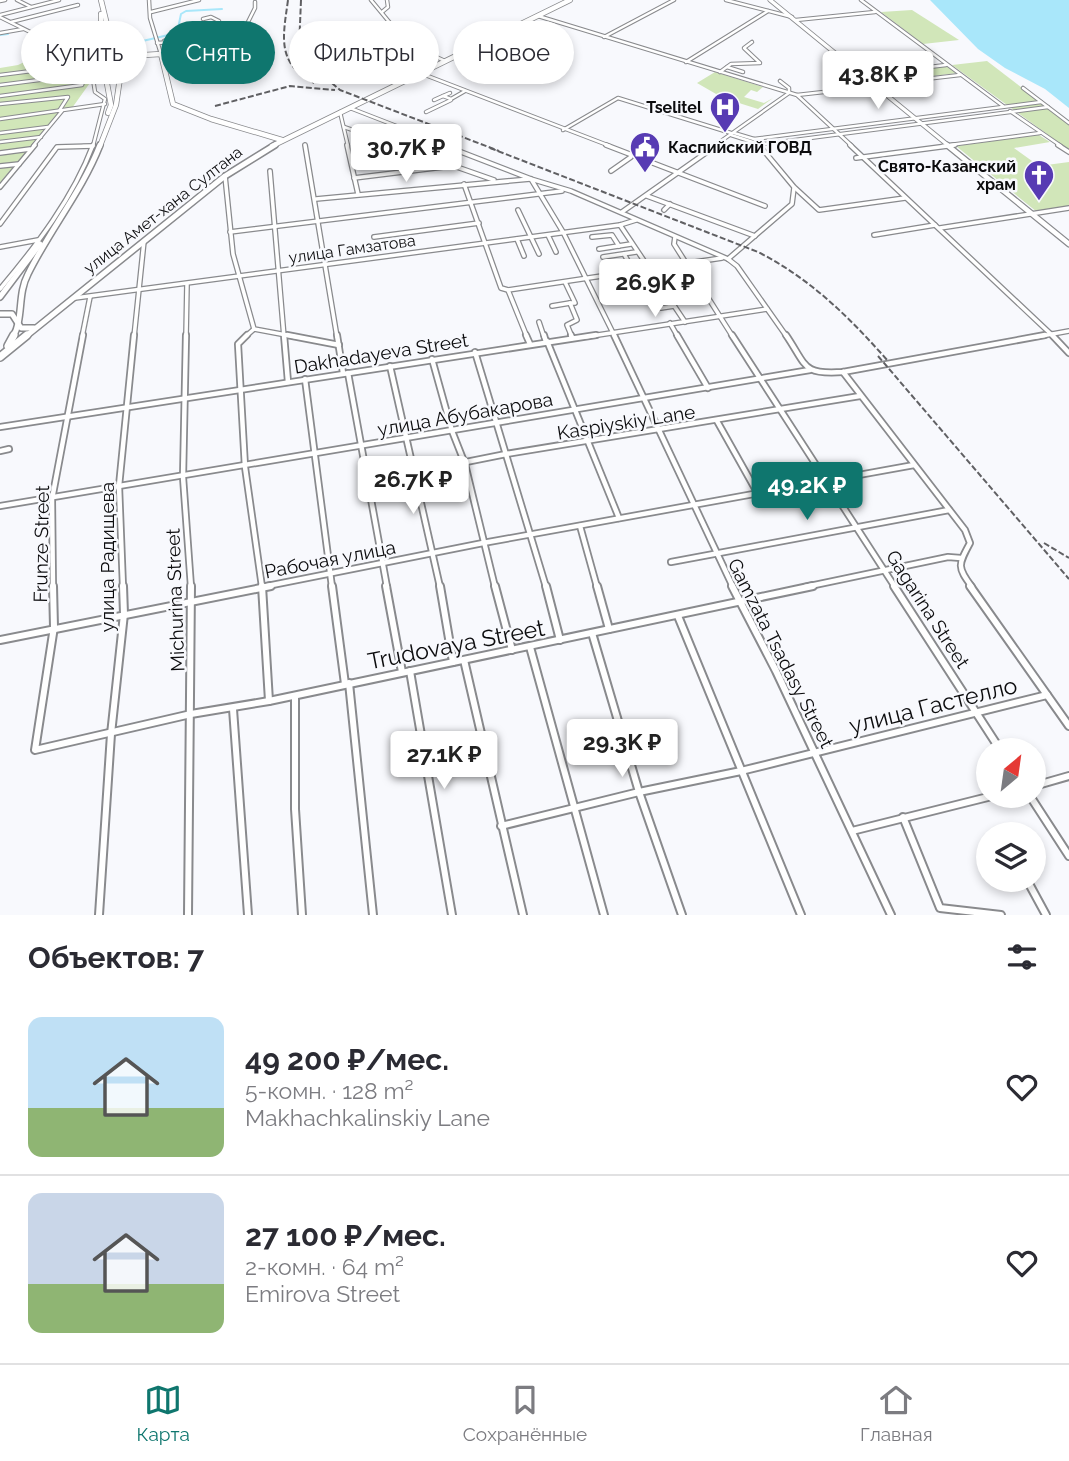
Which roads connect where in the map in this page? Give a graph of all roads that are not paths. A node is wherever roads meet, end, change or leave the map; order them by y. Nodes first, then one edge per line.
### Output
1 (5, 0) edge
2 (17, 0) edge
3 (59, 0) edge
4 (99, 0) edge
5 (149, 0) edge
6 (199, 0) edge
7 (371, 0) edge
8 (387, 0) edge
9 (570, 0) edge
10 (666, 0) edge
11 (726, 0) edge
12 (770, 0) edge
13 (861, 0) edge
14 (0, 1) edge
15 (52, 1) edge
16 (672, 1) edge
17 (255, 2) dead end
18 (78, 5) dead end
19 (32, 7) junction
20 (768, 11) junction
21 (151, 12) junction
22 (382, 12) junction
23 (877, 12) junction
24 (0, 16) edge
25 (538, 16) junction
26 (203, 19) dead end
27 (794, 19) junction
28 (103, 21) edge
29 (106, 21) edge
30 (10, 22) junction
31 (21, 28) edge
32 (21, 30) edge
33 (0, 33) edge
34 (604, 37) junction
35 (752, 42) dead end
36 (157, 43) junction
37 (161, 54) joint
38 (147, 55) edge
39 (445, 61) junction
40 (686, 62) junction
41 (439, 64) edge
42 (947, 65) junction
43 (727, 67) junction
44 (21, 72) edge
45 (720, 72) junction
46 (743, 72) dead end
47 (0, 75) edge
48 (862, 75) junction
49 (960, 75) junction
50 (439, 81) edge
51 (780, 81) dead end
52 (21, 83) edge
53 (82, 84) edge
54 (94, 84) edge
55 (107, 84) edge
56 (118, 84) edge
57 (167, 84) edge
58 (396, 84) edge
59 (0, 85) edge
60 (871, 86) junction
61 (1023, 88) dead end
62 (466, 91) junction
63 (450, 93) dead end
64 (789, 93) junction
65 (0, 96) edge
66 (443, 96) junction
67 (798, 97) junction
68 (451, 99) junction
69 (434, 100) dead end
70 (1041, 102) junction
71 (0, 104) edge
72 (105, 104) junction
73 (349, 107) junction
74 (1004, 107) junction
75 (1048, 107) junction
76 (61, 111) junction
77 (340, 112) junction
78 (426, 112) dead end
79 (1011, 112) junction
80 (915, 118) junction
81 (0, 119) edge
82 (1069, 122) edge
83 (921, 124) junction
84 (48, 127) junction
85 (344, 127) junction
86 (835, 129) junction
87 (563, 130) junction
88 (1040, 132) junction
89 (0, 133) edge
90 (732, 134) junction
91 (841, 135) junction
92 (41, 136) junction
93 (282, 140) junction
94 (0, 142) edge
95 (756, 143) junction
96 (305, 144) dead end
97 (948, 145) junction
98 (93, 146) junction
99 (31, 149) junction
100 (1069, 152) edge
101 (0, 153) edge
102 (391, 157) dead end
103 (632, 157) junction
104 (864, 157) junction
105 (856, 158) dead end
106 (19, 164) junction
107 (0, 166) edge
108 (454, 166) junction
109 (270, 171) dead end
110 (611, 171) dead end
111 (410, 172) junction
112 (678, 173) junction
113 (225, 176) junction
114 (8, 178) junction
115 (355, 178) junction
116 (531, 179) junction
117 (0, 180) edge
118 (498, 181) junction
119 (464, 184) junction
120 (549, 186) junction
121 (0, 187) edge
122 (794, 187) junction
123 (540, 191) junction
124 (549, 191) junction
125 (571, 191) junction
126 (358, 194) junction
127 (646, 195) junction
128 (905, 196) junction
129 (315, 200) junction
130 (472, 202) junction
131 (670, 204) junction
132 (765, 206) dead end
133 (1069, 208) edge
134 (519, 210) dead end
135 (664, 210) dead end
136 (622, 212) junction
137 (1032, 214) junction
138 (634, 221) junction
139 (319, 222) junction
140 (479, 223) junction
141 (0, 224) edge
142 (620, 225) junction
143 (938, 226) junction
144 (275, 227) junction
145 (230, 232) junction
146 (563, 232) junction
147 (548, 235) junction
148 (874, 235) dead end
149 (755, 236) junction
150 (374, 237) dead end
151 (532, 237) junction
152 (592, 237) dead end
153 (675, 237) junction
154 (517, 239) junction
155 (38, 240) junction
156 (145, 240) junction
157 (486, 243) junction
158 (631, 244) junction
159 (1069, 244) edge
160 (619, 246) junction
161 (0, 247) edge
162 (599, 249) dead end
163 (556, 252) dead end
164 (636, 252) junction
165 (539, 254) dead end
166 (624, 254) junction
167 (524, 256) dead end
168 (603, 257) dead end
169 (727, 259) junction
170 (628, 261) dead end
171 (686, 264) junction
172 (327, 265) junction
173 (647, 270) junction
174 (279, 271) junction
175 (239, 276) junction
176 (585, 279) junction
177 (658, 281) junction
178 (565, 282) junction
179 (187, 284) junction
180 (625, 286) dead end
181 (0, 289) edge
182 (141, 290) junction
183 (508, 290) junction
184 (666, 292) junction
185 (653, 295) junction
186 (0, 297) edge
187 (90, 297) junction
188 (74, 298) junction
189 (619, 300) dead end
190 (570, 303) junction
191 (552, 306) dead end
192 (674, 306) junction
193 (767, 309) junction
194 (0, 314) edge
195 (719, 316) junction
196 (685, 321) junction
197 (43, 322) junction
198 (539, 322) dead end
199 (670, 323) junction
200 (19, 326) junction
201 (254, 329) junction
202 (1069, 331) edge
203 (611, 332) junction
204 (1052, 334) junction
205 (286, 335) junction
206 (572, 338) junction
207 (547, 341) junction
208 (530, 344) junction
209 (338, 345) junction
210 (475, 352) junction
211 (1069, 353) edge
212 (0, 355) edge
213 (432, 359) junction
214 (390, 366) junction
215 (810, 370) junction
216 (843, 372) junction
217 (345, 373) junction
218 (761, 378) junction
219 (305, 379) junction
220 (288, 382) junction
221 (708, 388) junction
222 (240, 390) junction
223 (860, 396) junction
224 (183, 399) junction
225 (645, 399) junction
226 (127, 407) junction
227 (575, 410) junction
228 (780, 410) junction
229 (67, 416) junction
230 (498, 421) junction
231 (717, 421) junction
232 (0, 426) edge
233 (452, 431) junction
234 (660, 431) junction
235 (408, 438) junction
236 (589, 442) junction
237 (362, 445) junction
238 (9, 449) dead end
239 (0, 451) edge
240 (314, 454) junction
241 (506, 454) junction
242 (465, 464) junction
243 (914, 465) junction
244 (245, 467) junction
245 (417, 472) junction
246 (396, 476) dead end
247 (183, 477) junction
248 (824, 481) junction
249 (119, 486) junction
250 (758, 494) junction
251 (52, 499) junction
252 (693, 504) junction
253 (0, 506) edge
254 (949, 510) junction
255 (619, 518) junction
256 (580, 526) junction
257 (854, 526) junction
258 (532, 535) junction
259 (483, 543) junction
260 (715, 553) junction
261 (434, 554) junction
262 (961, 558) junction
263 (671, 562) dead end
264 (384, 563) junction
265 (885, 571) junction
266 (331, 573) junction
267 (262, 587) junction
268 (192, 600) junction
269 (739, 602) junction
270 (124, 614) junction
271 (677, 616) junction
272 (54, 627) junction
273 (609, 630) junction
274 (592, 633) junction
275 (0, 640) edge
276 (560, 640) junction
277 (530, 647) junction
278 (512, 650) junction
279 (464, 660) junction
280 (453, 662) junction
281 (410, 671) junction
282 (402, 672) junction
283 (347, 684) junction
284 (295, 695) junction
285 (1047, 695) junction
286 (269, 701) junction
287 (233, 709) junction
288 (976, 712) junction
289 (191, 715) junction
290 (1069, 726) edge
291 (111, 734) junction
292 (993, 738) edge
293 (35, 750) joint
294 (816, 753) junction
295 (741, 771) junction
296 (1069, 776) edge
297 (1046, 783) edge
298 (639, 792) junction
299 (976, 800) edge
300 (1038, 808) edge
301 (575, 809) junction
302 (903, 817) junction
303 (501, 826) junction
304 (852, 831) junction
305 (1069, 856) edge
306 (1034, 892) edge
307 (99, 915) edge
308 (187, 915) edge
309 (248, 915) edge
310 (302, 915) edge
311 (373, 915) edge
312 (452, 915) edge
313 (523, 915) edge
314 (604, 915) edge
315 (682, 915) edge
316 (800, 915) edge
317 (891, 915) edge
318 (1001, 915) edge
319 (1046, 915) edge

1 - 14 street
2 - 19 street
3 - 15 street
4 - 28 main road
4 - 29 main road
5 - 21 street
6 - 21 street
7 - 22 street
8 - 22 street
9 - 25 main road, улица Амет-хана Султана
10 - 16 street
11 - 20 street
12 - 27 street
13 - 23 street
15 - 19 street
16 - 34 street
17 - 36 street
18 - 30 street
19 - 24 street
20 - 27 street
20 - 40 street
21 - 36 street
22 - 39 street
23 - 27 street
23 - 42 street
24 - 30 street
25 - 34 street
25 - 39 main road, улица Амет-хана Султана
26 - 36 street
27 - 48 street
30 - 31 street
32 - 33 street
34 - 40 street
35 - 43 street
36 - 37 street
37 - 38 main road
39 - 41 main road, улица Амет-хана Султана
40 - 45 street
42 - 48 street
42 - 49 street
43 - 45 street
43 - 46 street
44 - 47 street
45 - 64 street
48 - 60 street
49 - 60 street
49 - 74 street
50 - 62 street
51 - 64 street
52 - 59 street
53 - 65 street
54 - 72 street
55 - 186 main road
56 - 200 main road
57 - 93 main road
58 - 73 main road, улица Амет-хана Султана
60 - 67 street
60 - 80 street
61 - 70 street
62 - 68 street
62 - 87 street
63 - 66 street
64 - 67 street
64 - 90 street
66 - 68 street
66 - 69 street
67 - 86 street
68 - 78 street
70 - 74 street
70 - 75 street
71 - 76 street
72 - 76 street
72 - 98 street
73 - 77 main road, улица Амет-хана Султана
73 - 116 street
74 - 79 street
74 - 80 street
75 - 79 street
75 - 82 street
76 - 81 street
76 - 84 street
77 - 85 street
77 - 93 main road, улица Амет-хана Султана
79 - 83 street
79 - 88 street
80 - 83 street
80 - 86 street
83 - 91 street
83 - 97 street
84 - 89 street
84 - 92 street
85 - 108 street
85 - 115 street
86 - 91 street
86 - 95 street
87 - 90 street
87 - 103 street
88 - 97 street
88 - 100 street
90 - 95 street
90 - 112 street
91 - 95 street
91 - 104 street
92 - 94 street
92 - 99 street
93 - 113 main road, улица Амет-хана Султана
95 - 122 street
96 - 129 street
97 - 104 street
97 - 137 street
98 - 141 street
98 - 155 street
99 - 101 street
99 - 106 street
102 - 111 street
103 - 110 street
103 - 112 street
104 - 105 street
104 - 128 street
106 - 107 street
106 - 114 street
108 - 111 street
108 - 118 street
109 - 144 street
111 - 115 street
112 - 127 street
112 - 132 street
113 - 145 street
113 - 156 main road, улица Амет-хана Султана
114 - 117 street
114 - 121 street
115 - 126 street
116 - 118 street
116 - 120 street
116 - 123 street, Gamzata Tsadasy Street
118 - 119 street
119 - 126 street
119 - 130 street
120 - 123 street
120 - 124 street
120 - 125 street
122 - 128 street
122 - 149 street
123 - 124 street
123 - 130 street
123 - 146 street, Gamzata Tsadasy Street
124 - 125 street
125 - 136 street
126 - 129 street
127 - 131 street
127 - 136 street
128 - 143 street
129 - 139 street
130 - 139 street
130 - 140 street
131 - 135 street
131 - 149 street
133 - 137 street
134 - 151 street
136 - 138 street
137 - 143 street
137 - 159 street
138 - 142 street, улица Гамзатова
138 - 153 street
139 - 144 street
139 - 172 street
140 - 150 street
140 - 157 street
142 - 146 street, улица Гамзатова
142 - 158 street
143 - 148 street
143 - 204 street
144 - 145 street
144 - 174 street
145 - 175 street
146 - 147 street, улица Гамзатова
146 - 176 street, Gamzata Tsadasy Street
147 - 151 street, улица Гамзатова
147 - 163 street
149 - 169 street
151 - 154 street, улица Гамзатова
151 - 165 street
152 - 160 street
153 - 169 street
153 - 171 street, Gagarina Street
154 - 157 street, улица Гамзатова
154 - 167 street
155 - 161 street
155 - 181 street
156 - 182 street, улица Радищева
156 - 188 main road, улица Амет-хана Султана
157 - 172 street, улица Гамзатова
157 - 183 street
158 - 160 street
158 - 164 street
160 - 162 street
164 - 166 street
164 - 173 street
166 - 168 street
166 - 170 street
169 - 171 street
169 - 193 street
171 - 173 street
171 - 195 street, Gagarina Street
172 - 174 street, улица Гамзатова
172 - 209 street
173 - 176 street
173 - 177 street
174 - 175 street, улица Гамзатова
174 - 205 street
175 - 179 street, улица Гамзатова
175 - 201 street
176 - 178 street
176 - 203 street, Gamzata Tsadasy Street
177 - 180 street
177 - 184 street
178 - 183 street
178 - 190 street
179 - 182 street, улица Гамзатова
179 - 224 street, Michurina Street
182 - 187 street, улица Гамзатова
182 - 226 street, улица Радищева
183 - 208 street
184 - 185 street
184 - 192 street
185 - 189 street
185 - 192 street
187 - 188 street, улица Гамзатова
187 - 229 street, Frunze Street
188 - 197 main road, улица Амет-хана Султана
190 - 191 street
190 - 206 street
192 - 196 street
193 - 195 street, Dakhadayeva Street
193 - 215 street
194 - 200 main road
195 - 196 street, Dakhadayeva Street
195 - 218 street, Gagarina Street
196 - 199 street, Dakhadayeva Street
197 - 200 main road
197 - 212 main road, улица Амет-хана Султана
198 - 207 street
199 - 203 street, Dakhadayeva Street
199 - 221 street
200 - 212 main road
201 - 205 street
201 - 222 street
202 - 204 street
203 - 206 street, Dakhadayeva Street
203 - 225 street, Gamzata Tsadasy Street
204 - 211 street
204 - 216 street
205 - 209 street
205 - 220 street
206 - 207 street, Dakhadayeva Street
207 - 208 street, Dakhadayeva Street
207 - 227 street
208 - 210 street, Dakhadayeva Street
209 - 217 street
210 - 213 street, Dakhadayeva Street
210 - 230 street
213 - 214 street, Dakhadayeva Street
213 - 233 street
214 - 217 street, Dakhadayeva Street
214 - 235 street
215 - 216 street
215 - 218 street, улица Абубакарова
216 - 223 street
217 - 219 street, Dakhadayeva Street
217 - 237 street
218 - 221 street, улица Абубакарова
218 - 228 street, Gagarina Street
219 - 220 street, Dakhadayeva Street
219 - 240 street
220 - 222 street, Dakhadayeva Street
221 - 225 street, улица Абубакарова
222 - 224 street, Dakhadayeva Street
222 - 244 street
223 - 228 street, Kaspiyskiy Lane
223 - 243 street
224 - 226 street, Dakhadayeva Street
224 - 247 street, Michurina Street
225 - 227 street, улица Абубакарова
225 - 234 street, Gamzata Tsadasy Street
226 - 229 street, Dakhadayeva Street
226 - 249 street, улица Радищева
227 - 230 street, улица Абубакарова
227 - 236 street
228 - 231 street, Kaspiyskiy Lane
228 - 248 street, Gagarina Street
229 - 232 street, Dakhadayeva Street
229 - 251 street, Frunze Street
230 - 233 street, улица Абубакарова
230 - 241 street
231 - 234 street, Kaspiyskiy Lane
231 - 250 street
233 - 235 street, улица Абубакарова
233 - 242 street
234 - 236 street, Kaspiyskiy Lane
234 - 252 street, Gamzata Tsadasy Street
235 - 237 street, улица Абубакарова
235 - 245 street
236 - 241 street, Kaspiyskiy Lane
236 - 255 street
237 - 240 street, улица Абубакарова
237 - 264 street
238 - 239 street
240 - 244 street, улица Абубакарова
240 - 266 street
241 - 242 street, Kaspiyskiy Lane
241 - 258 street
242 - 245 street, Kaspiyskiy Lane
242 - 259 street
243 - 248 street, Рабочая улица
243 - 254 street
244 - 247 street, улица Абубакарова
244 - 267 street
245 - 246 street, Kaspiyskiy Lane
245 - 261 street
247 - 249 street, улица Абубакарова
247 - 268 street, Michurina Street
248 - 250 street, Рабочая улица
248 - 257 street, Gagarina Street
249 - 251 street, улица Абубакарова
249 - 270 street, улица Радищева
250 - 252 street, Рабочая улица
251 - 253 street, улица Абубакарова
251 - 272 street, Frunze Street
252 - 255 street, Рабочая улица
252 - 260 street, Gamzata Tsadasy Street
254 - 257 street
254 - 262 street
255 - 256 street, Рабочая улица
256 - 258 street, Рабочая улица
256 - 273 street
257 - 260 street
257 - 265 street, Gagarina Street
258 - 259 street, Рабочая улица
258 - 276 street
259 - 261 street, Рабочая улица
259 - 278 street
260 - 263 street
260 - 269 street, Gamzata Tsadasy Street
261 - 264 street, Рабочая улица
261 - 280 street
262 - 265 street, Trudovaya Street
262 - 285 street
264 - 266 street, Рабочая улица
264 - 282 street
265 - 269 street, Trudovaya Street
265 - 288 street, Gagarina Street
266 - 267 street, Рабочая улица
266 - 283 street
267 - 268 street, Рабочая улица
267 - 286 street
268 - 270 street, Рабочая улица
268 - 289 street, Michurina Street
269 - 271 street, Trudovaya Street
269 - 294 street, Gamzata Tsadasy Street
270 - 272 street, Рабочая улица
270 - 291 street, улица Радищева
271 - 273 street, Trudovaya Street
271 - 295 street
272 - 275 street, Рабочая улица
272 - 293 street, Frunze Street
273 - 274 street, Trudovaya Street
274 - 276 street, Trudovaya Street
274 - 298 street
276 - 277 street, Trudovaya Street
277 - 278 street, Trudovaya Street
277 - 301 street
278 - 279 street, Trudovaya Street
279 - 280 street, Trudovaya Street
279 - 303 street
280 - 281 street, Trudovaya Street
281 - 282 street, Trudovaya Street
281 - 312 street
282 - 283 street, Trudovaya Street
283 - 284 street, Trudovaya Street
283 - 311 street
284 - 286 street, Trudovaya Street
284 - 310 street
285 - 288 street, улица Гастелло
285 - 290 street
286 - 287 street, Trudovaya Street
287 - 289 street, Trudovaya Street
287 - 309 street
288 - 292 street, Gagarina Street
288 - 294 street, улица Гастелло
289 - 291 street, Trudovaya Street
289 - 308 street, Michurina Street
291 - 293 street, Trudovaya Street
291 - 307 street, улица Радищева
294 - 295 street, улица Гастелло
294 - 304 street, Gamzata Tsadasy Street
295 - 298 street, улица Гастелло
295 - 316 street
296 - 297 street
298 - 301 street, улица Гастелло
298 - 315 street
299 - 302 street
300 - 305 street
301 - 303 street, улица Гастелло
301 - 314 street
302 - 304 street
302 - 318 street
303 - 313 street
304 - 317 street, Gamzata Tsadasy Street
306 - 319 street

